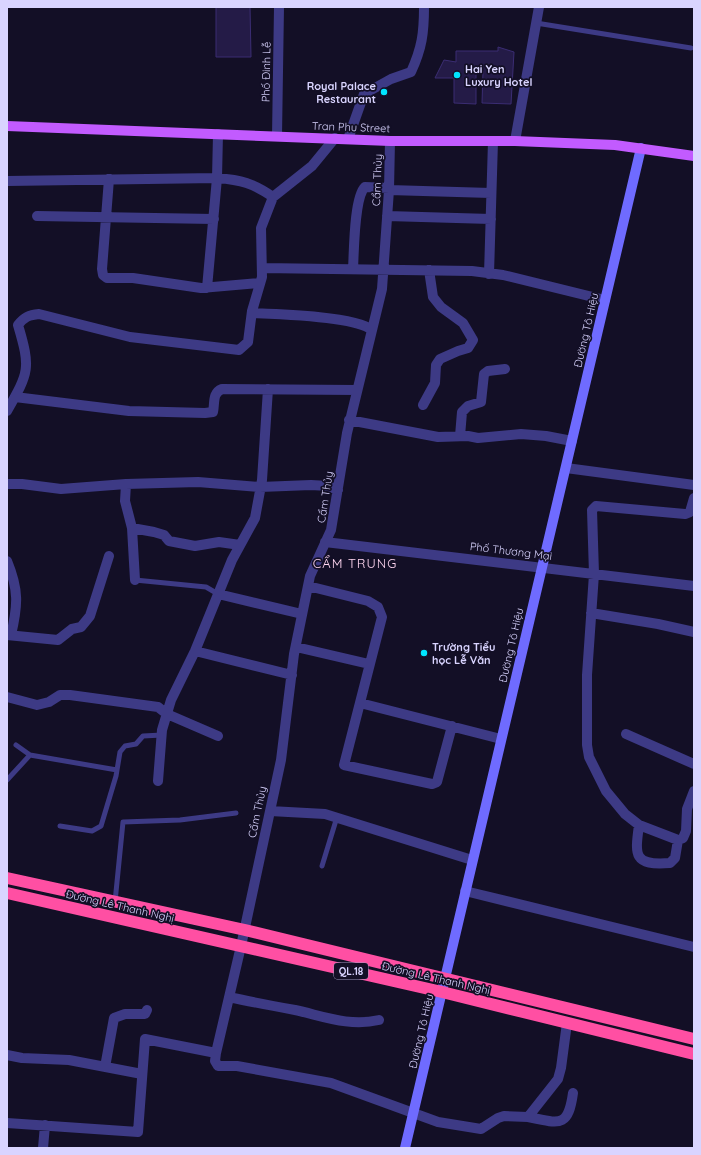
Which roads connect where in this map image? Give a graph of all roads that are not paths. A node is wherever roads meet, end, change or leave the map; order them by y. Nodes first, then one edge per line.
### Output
1 (279, 7) edge
2 (424, 7) edge
3 (538, 7) edge
4 (536, 23) junction
5 (691, 48) dead end
6 (7, 126) edge
7 (218, 134) junction
8 (277, 136) junction
9 (335, 138) junction
10 (348, 139) junction
11 (390, 141) junction
12 (493, 141) junction
13 (516, 141) junction
14 (641, 148) junction
15 (694, 156) edge
16 (217, 178) junction
17 (109, 179) junction
18 (7, 180) edge
19 (389, 189) junction
20 (491, 193) junction
21 (272, 197) junction
22 (37, 216) dead end
23 (387, 216) junction
24 (107, 217) junction
25 (214, 219) junction
26 (491, 219) junction
27 (262, 268) junction
28 (353, 269) junction
29 (384, 269) junction
30 (430, 270) junction
31 (489, 274) junction
32 (260, 283) junction
33 (207, 288) junction
34 (606, 300) junction
35 (252, 312) junction
36 (372, 330) junction
37 (505, 369) dead end
38 (268, 389) junction
39 (357, 390) junction
40 (15, 397) junction
41 (423, 405) dead end
42 (7, 410) edge
43 (349, 420) junction
44 (460, 436) junction
45 (572, 441) junction
46 (566, 468) junction
47 (7, 484) edge
48 (126, 484) junction
49 (694, 485) edge
50 (260, 487) junction
51 (338, 490) junction
52 (694, 498) edge
53 (132, 528) junction
54 (325, 542) junction
55 (240, 545) junction
56 (109, 556) dead end
57 (7, 561) edge
58 (542, 567) junction
59 (594, 574) junction
60 (135, 580) joint
61 (308, 586) junction
62 (694, 586) edge
63 (218, 594) junction
64 (591, 613) junction
65 (302, 614) junction
66 (694, 632) edge
67 (9, 635) edge
68 (296, 647) junction
69 (195, 651) junction
70 (369, 664) junction
71 (292, 675) junction
72 (7, 697) edge
73 (360, 703) junction
74 (167, 714) junction
75 (452, 726) junction
76 (626, 734) dead end
77 (162, 735) junction
78 (218, 736) dead end
79 (501, 739) junction
80 (16, 745) dead end
81 (30, 755) junction
82 (694, 764) edge
83 (117, 770) junction
84 (7, 780) edge
85 (158, 781) dead end
86 (694, 790) edge
87 (270, 811) junction
88 (236, 813) dead end
89 (336, 817) junction
90 (690, 823) edge
91 (639, 825) junction
92 (60, 826) dead end
93 (678, 840) junction
94 (472, 860) junction
95 (322, 866) dead end
96 (7, 878) edge
97 (465, 891) junction
98 (7, 893) edge
99 (115, 902) junction
100 (245, 930) junction
101 (241, 946) junction
102 (694, 947) edge
103 (445, 978) junction
104 (442, 992) junction
105 (229, 998) junction
106 (147, 1010) dead end
107 (379, 1020) dead end
108 (567, 1023) junction
109 (694, 1039) edge
110 (216, 1052) junction
111 (694, 1054) edge
112 (7, 1055) edge
113 (105, 1067) junction
114 (142, 1074) junction
115 (573, 1093) dead end
116 (414, 1113) junction
117 (528, 1117) junction
118 (7, 1123) edge
119 (45, 1125) junction
120 (43, 1148) edge
121 (405, 1148) edge

1 - 8 street, Phố Đinh Lễ
2 - 10 street
3 - 4 street
4 - 5 lane
4 - 13 street
6 - 7 main road, Tran Phu Street
7 - 8 main road, Tran Phu Street
7 - 16 street
8 - 9 main road, Tran Phu Street
9 - 10 main road, Tran Phu Street
9 - 21 street
10 - 11 main road, Tran Phu Street
11 - 12 main road, Tran Phu Street
11 - 19 street, Cẩm Thủy
12 - 13 main road, Tran Phu Street
12 - 20 street
13 - 14 main road, Tran Phu Street
14 - 15 main road, Tran Phu Street
14 - 34 street, Đường Tô Hiệu
16 - 17 street
16 - 21 street
16 - 25 street
17 - 18 street
17 - 24 street
19 - 20 street
19 - 23 street, Cẩm Thủy
19 - 28 street
20 - 26 street
21 - 27 street
22 - 24 street
23 - 26 street
23 - 29 street, Cẩm Thủy
24 - 25 street
24 - 33 street
25 - 33 street
26 - 31 street
27 - 28 street
27 - 32 street
28 - 29 street
29 - 30 street
29 - 36 street, Cẩm Thủy
30 - 31 street
30 - 41 street
31 - 34 street
32 - 33 street
32 - 35 street
34 - 45 street, Đường Tô Hiệu
35 - 36 street
35 - 40 street
36 - 39 street, Cẩm Thủy
37 - 44 street
38 - 39 street
38 - 40 street
38 - 50 street
39 - 43 street, Cẩm Thủy
40 - 42 street
43 - 44 street
43 - 51 street, Cẩm Thủy
44 - 45 street
45 - 46 street, Đường Tô Hiệu
46 - 49 street
46 - 58 street, Đường Tô Hiệu
47 - 48 street
48 - 50 street
48 - 53 street
50 - 51 street
50 - 55 street
51 - 54 street, Cẩm Thủy
52 - 59 street
53 - 55 street
53 - 60 street
54 - 58 street, Phố Thương Mại
54 - 61 street, Cẩm Thủy
55 - 63 street
56 - 67 street
57 - 67 street
58 - 59 street, Phố Thương Mại
58 - 79 street, Đường Tô Hiệu
59 - 62 street, Phố Thương Mại
59 - 64 street
60 - 63 lane
61 - 65 street, Cẩm Thủy
61 - 70 street
63 - 65 street
63 - 69 street
64 - 66 street
64 - 91 street
65 - 68 street, Cẩm Thủy
68 - 70 street
68 - 71 street, Cẩm Thủy
69 - 71 street
69 - 74 street
70 - 73 street
71 - 87 street, Cẩm Thủy
72 - 74 street
73 - 75 street
73 - 75 street
74 - 77 street
74 - 78 street
75 - 79 street
76 - 82 street
77 - 83 lane
77 - 85 street
79 - 94 street, Đường Tô Hiệu
80 - 81 lane
81 - 83 lane
81 - 84 lane
83 - 92 lane
86 - 90 street
87 - 89 street
87 - 100 street, Cẩm Thủy
88 - 99 lane
89 - 94 street
89 - 95 lane
90 - 93 street
91 - 93 street
91 - 93 street
94 - 97 street, Đường Tô Hiệu
96 - 99 highway, Đường Lê Thanh Nghị / QL.18
97 - 102 street
97 - 103 street, Đường Tô Hiệu
98 - 101 highway, Đường Lê Thanh Nghị / QL.18
99 - 100 highway, Đường Lê Thanh Nghị / QL.18
100 - 101 street, Cẩm Thủy
100 - 103 highway, Đường Lê Thanh Nghị / QL.18
101 - 104 highway, Đường Lê Thanh Nghị / QL.18
101 - 105 street, Cẩm Thủy
103 - 104 street, Đường Tô Hiệu
103 - 109 highway, Đường Lê Thanh Nghị / QL.18
104 - 108 highway, Đường Lê Thanh Nghị / QL.18
104 - 116 street, Đường Tô Hiệu
105 - 107 street
105 - 110 street, Cẩm Thủy
106 - 113 street
108 - 111 highway, Đường Lê Thanh Nghị / QL.18
108 - 117 street
110 - 114 street
110 - 116 street
112 - 113 street
113 - 114 street
114 - 119 street
115 - 117 street
116 - 117 street
116 - 121 street, Đường Tô Hiệu
118 - 119 street
119 - 120 street

